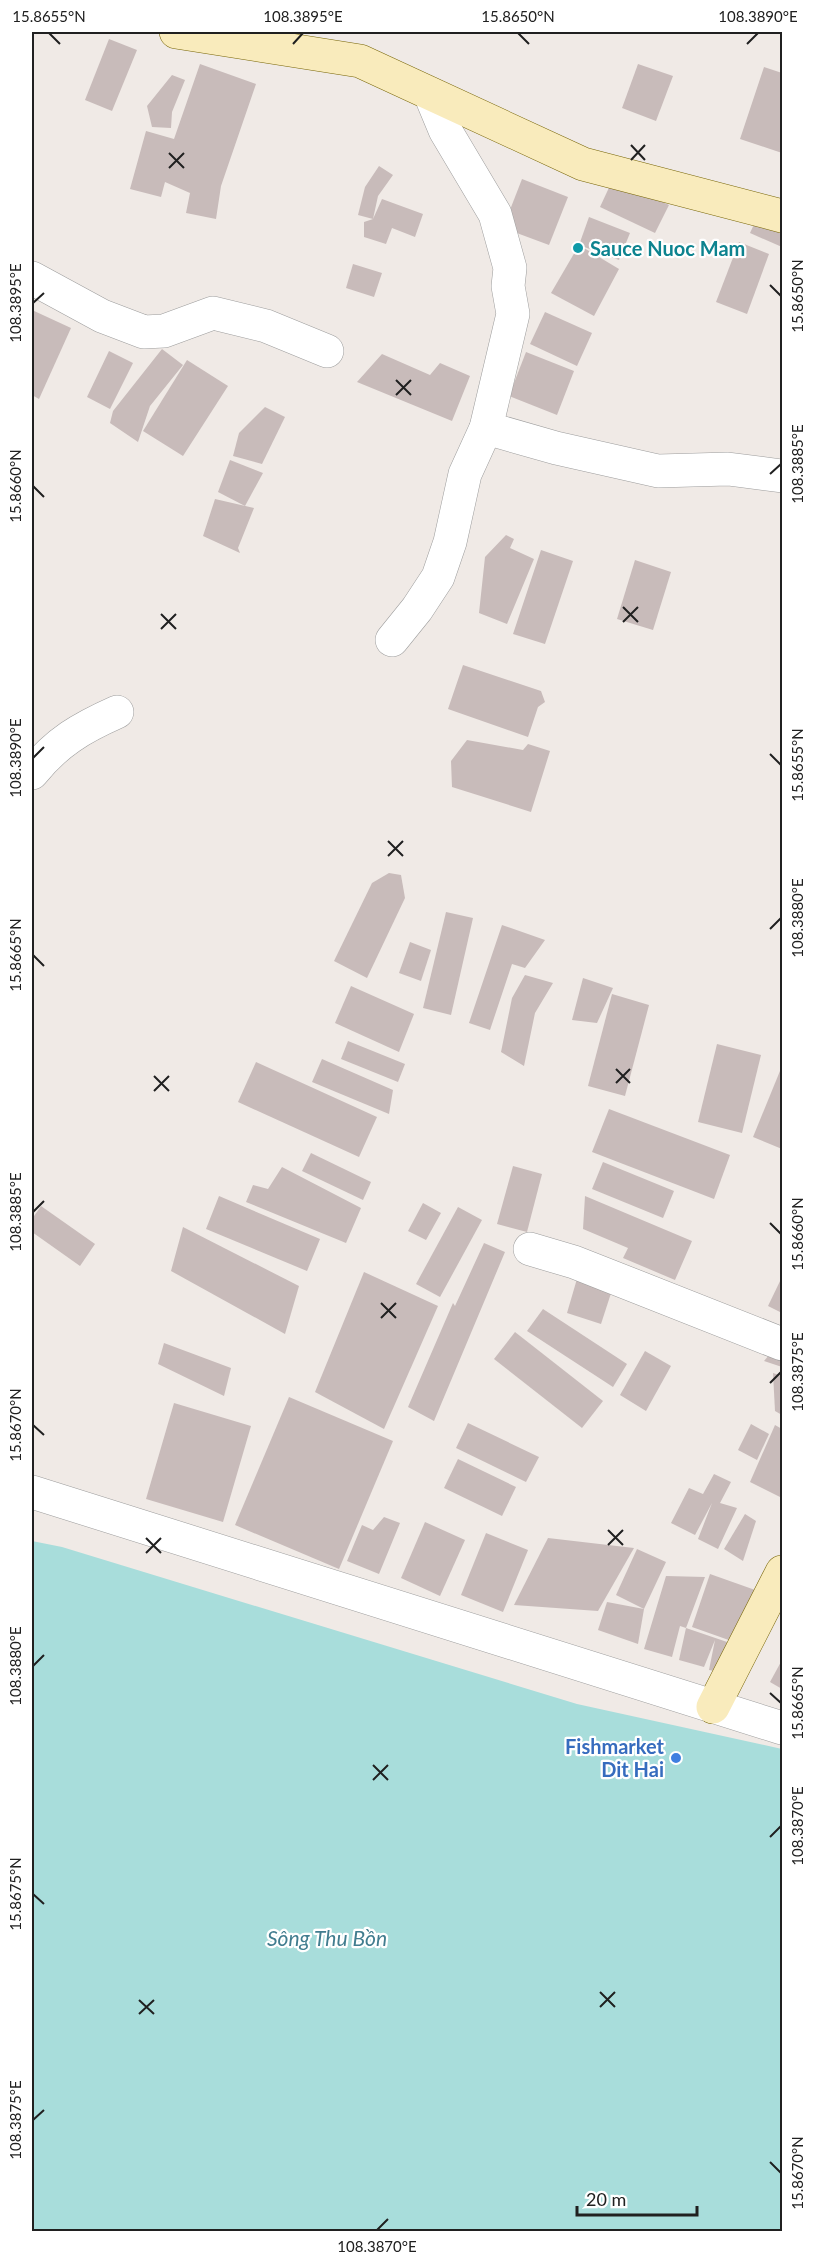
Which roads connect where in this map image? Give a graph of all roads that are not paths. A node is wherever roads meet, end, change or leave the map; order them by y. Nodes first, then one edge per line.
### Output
1 (176, 32) edge
2 (430, 94) junction
3 (782, 214) edge
4 (32, 278) edge
5 (327, 351) dead end
6 (486, 428) junction
7 (783, 476) edge
8 (392, 640) dead end
9 (117, 712) dead end
10 (32, 773) edge
11 (530, 1249) dead end
12 (783, 1344) edge
13 (32, 1492) edge
14 (783, 1572) edge
15 (713, 1707) junction
16 (783, 1728) edge

1 - 2 street
2 - 3 street
2 - 6 street
4 - 5 street
6 - 7 street
6 - 8 street
9 - 10 street
11 - 12 street
13 - 15 street
14 - 15 street
15 - 16 street

